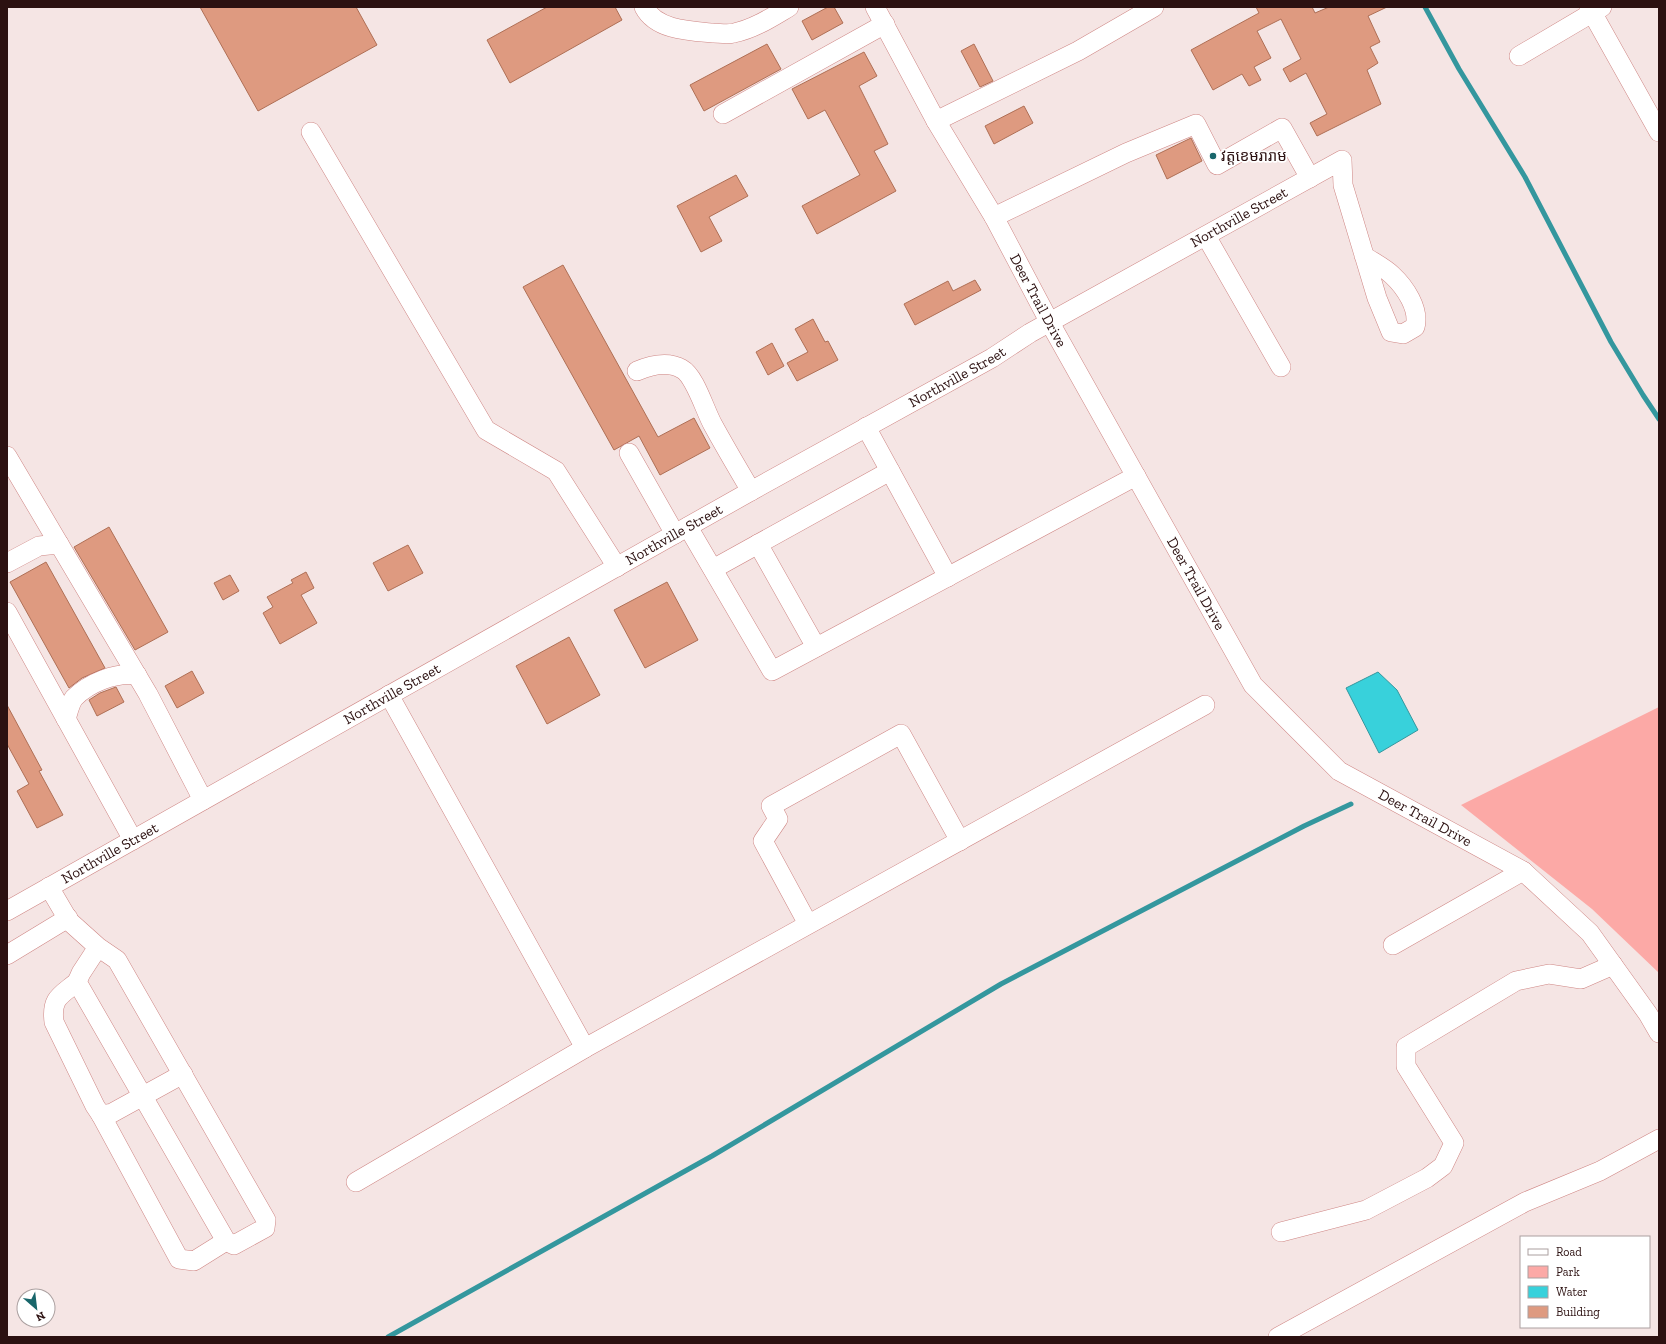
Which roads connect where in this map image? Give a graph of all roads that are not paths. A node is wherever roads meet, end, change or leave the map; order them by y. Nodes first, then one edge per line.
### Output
1 (644, 7) edge
2 (789, 7) edge
3 (1154, 7) edge
4 (1594, 9) edge
5 (880, 12) edge
6 (1519, 56) dead end
7 (722, 114) dead end
8 (936, 121) junction
9 (311, 132) dead end
10 (1659, 132) edge
11 (1310, 178) junction
12 (994, 217) junction
13 (1206, 236) junction
14 (1364, 256) dead end
15 (1050, 323) junction
16 (1281, 367) dead end
17 (637, 370) dead end
18 (866, 427) junction
19 (630, 454) dead end
20 (7, 456) edge
21 (890, 471) junction
22 (1136, 476) junction
23 (751, 491) junction
24 (682, 531) junction
25 (59, 544) junction
26 (758, 544) junction
27 (7, 563) edge
28 (617, 567) junction
29 (713, 569) junction
30 (948, 577) junction
31 (7, 612) edge
32 (816, 647) junction
33 (137, 675) junction
34 (389, 695) junction
35 (1204, 705) dead end
36 (66, 719) junction
37 (203, 800) junction
38 (133, 840) junction
39 (960, 841) junction
40 (1523, 871) junction
41 (49, 887) junction
42 (7, 911) edge
43 (68, 918) junction
44 (808, 924) junction
45 (1393, 946) dead end
46 (98, 947) junction
47 (7, 955) edge
48 (1613, 965) junction
49 (77, 982) junction
50 (1659, 1033) edge
51 (585, 1048) junction
52 (183, 1074) junction
53 (142, 1096) junction
54 (101, 1115) junction
55 (1659, 1139) edge
56 (356, 1182) dead end
57 (1281, 1232) dead end
58 (226, 1241) junction
59 (1278, 1337) edge

1 - 2 street
3 - 8 street
4 - 6 street
4 - 10 street
5 - 7 street
5 - 8 street, Deer Trail Drive
8 - 12 street, Deer Trail Drive
9 - 28 street
11 - 12 street
11 - 13 street, Northville Street
11 - 14 street, Northville Street
12 - 15 street, Deer Trail Drive
13 - 15 street, Northville Street
13 - 16 street
15 - 18 street, Northville Street
15 - 22 street, Deer Trail Drive
17 - 23 street
18 - 21 street
18 - 23 street, Northville Street
19 - 24 street
20 - 25 street
21 - 26 street
21 - 30 street
22 - 30 street
22 - 40 street, Deer Trail Drive
23 - 24 street, Northville Street
24 - 28 street, Northville Street
24 - 29 street
25 - 27 street
25 - 33 street
26 - 29 street
26 - 32 street
28 - 34 street, Northville Street
29 - 32 street
30 - 32 street
31 - 36 street
33 - 36 street
33 - 37 street
34 - 37 street, Northville Street
34 - 51 street
35 - 39 street
36 - 38 street
37 - 38 street, Northville Street
38 - 41 street, Northville Street
39 - 44 street
39 - 44 street
40 - 45 street
40 - 48 street, Deer Trail Drive
41 - 42 street, Northville Street
41 - 43 street
43 - 46 street
43 - 47 street
44 - 51 street
46 - 49 street
46 - 52 street
48 - 50 street, Deer Trail Drive
48 - 57 street
49 - 53 street
49 - 54 street
51 - 56 street
52 - 53 street
52 - 58 street
53 - 54 street
53 - 58 street
54 - 58 street
55 - 59 street

